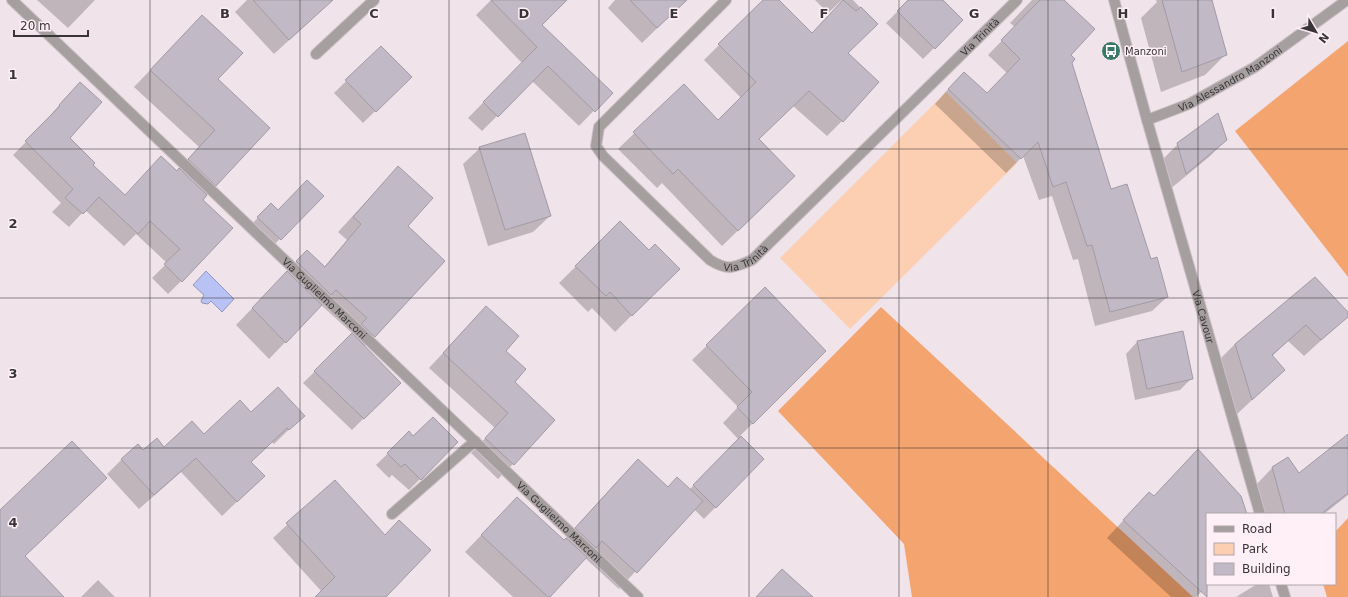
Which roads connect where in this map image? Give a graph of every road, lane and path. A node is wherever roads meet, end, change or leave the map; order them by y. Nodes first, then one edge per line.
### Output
1 (12, 0) edge
2 (374, 0) edge
3 (726, 0) edge
4 (1017, 0) edge
5 (1114, 0) edge
6 (1347, 0) edge
7 (316, 54) dead end
8 (1147, 120) junction
9 (475, 442) junction
10 (1260, 513) edge
11 (392, 514) dead end
12 (1281, 585) edge
13 (638, 597) edge
14 (1285, 597) edge

1 - 9 street, Via Guglielmo Marconi
2 - 7 street
3 - 4 street, Via Trinità
5 - 8 street
6 - 8 street, Via Alessandro Manzoni
8 - 10 street, Via Cavour
9 - 11 street
9 - 13 street, Via Guglielmo Marconi
12 - 14 street

